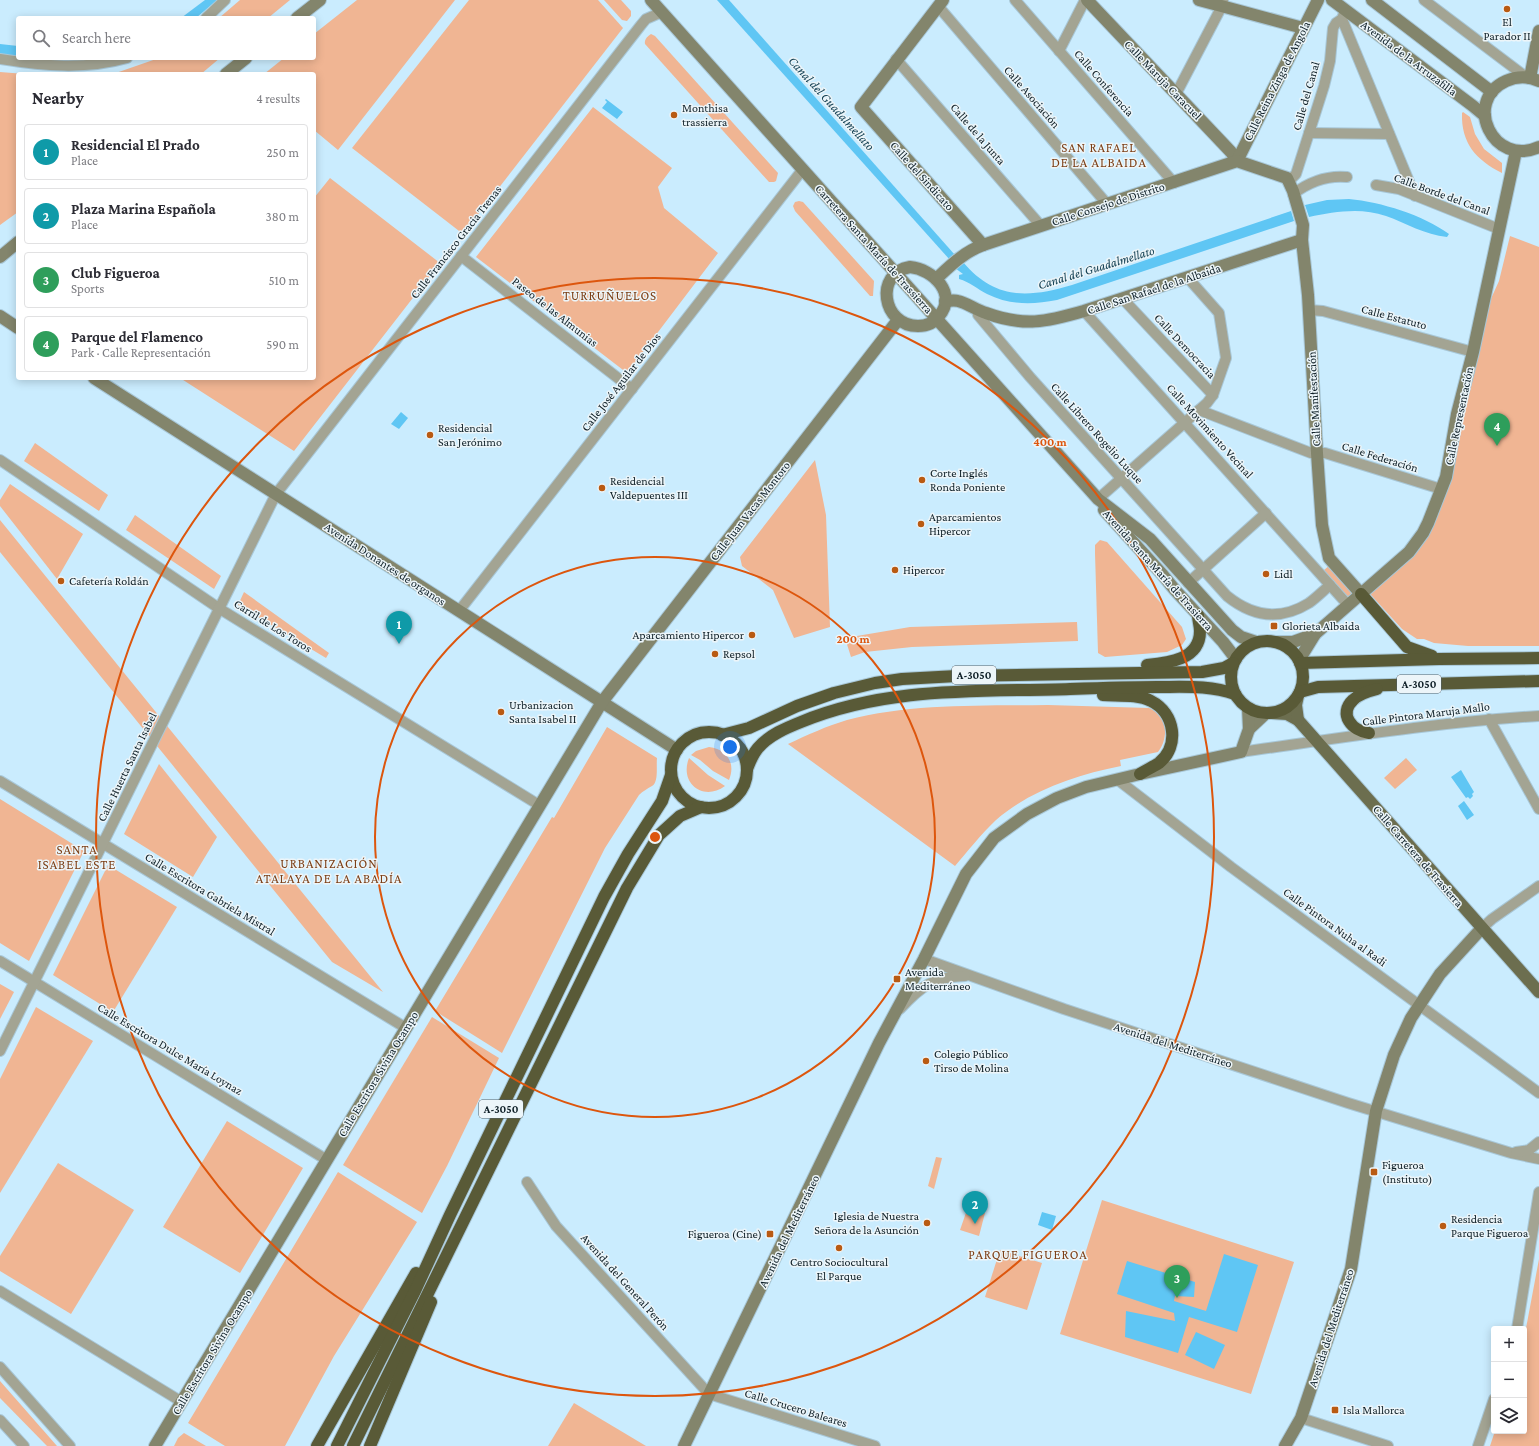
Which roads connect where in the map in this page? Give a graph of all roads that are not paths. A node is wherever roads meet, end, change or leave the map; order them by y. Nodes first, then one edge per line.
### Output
1 (225, 0) edge
2 (320, 0) edge
3 (651, 0) edge
4 (1014, 0) edge
5 (1086, 0) edge
6 (1199, 0) edge
7 (1318, 0) edge
8 (1332, 0) edge
9 (1372, 0) edge
10 (1424, 0) edge
11 (940, 3) edge
12 (1222, 3) edge
13 (662, 12) junction
14 (1344, 15) junction
15 (208, 16) edge
16 (300, 16) edge
17 (1303, 28) junction
18 (1539, 31) edge
19 (1059, 51) junction
20 (0, 59) edge
21 (896, 59) junction
22 (118, 60) edge
23 (244, 60) edge
24 (228, 72) edge
25 (1532, 79) edge
26 (1492, 92) junction
27 (1176, 94) junction
28 (1485, 116) junction
29 (1309, 133) junction
30 (1389, 134) junction
31 (1539, 147) edge
32 (1516, 151) junction
33 (1237, 161) junction
34 (803, 169) junction
35 (1347, 177) dead end
36 (1289, 180) junction
37 (1174, 183) junction
38 (1376, 184) dead end
39 (1293, 194) junction
40 (1415, 196) junction
41 (1107, 204) junction
42 (1041, 226) junction
43 (1499, 229) junction
44 (1302, 240) junction
45 (16, 244) edge
46 (983, 245) junction
47 (461, 256) junction
48 (0, 257) edge
49 (896, 273) junction
50 (1188, 278) junction
51 (936, 279) junction
52 (1122, 298) junction
53 (945, 301) junction
54 (979, 310) junction
55 (1309, 310) junction
56 (1084, 311) junction
57 (0, 316) edge
58 (937, 319) junction
59 (898, 320) junction
60 (16, 327) edge
61 (1473, 352) junction
62 (97, 380) edge
63 (632, 389) junction
64 (1213, 395) junction
65 (1199, 410) junction
66 (1184, 423) junction
67 (1317, 453) junction
68 (0, 460) edge
69 (1121, 479) junction
70 (1441, 489) junction
71 (276, 494) junction
72 (1098, 499) junction
73 (1266, 513) junction
74 (1329, 558) junction
75 (1316, 569) junction
76 (1203, 570) junction
77 (1188, 583) junction
78 (1330, 585) junction
79 (1361, 594) junction
80 (1348, 605) junction
81 (220, 609) junction
82 (459, 611) junction
83 (1198, 615) junction
84 (1315, 634) junction
85 (1256, 642) junction
86 (1277, 642) junction
87 (1539, 658) edge
88 (1439, 659) junction
89 (1234, 661) junction
90 (1300, 662) junction
91 (1055, 674) junction
92 (1539, 681) edge
93 (1387, 685) junction
94 (1026, 690) junction
95 (1235, 694) junction
96 (1299, 694) junction
97 (602, 702) junction
98 (1248, 708) junction
99 (1269, 714) junction
100 (1539, 716) edge
101 (1489, 719) junction
102 (1298, 720) junction
103 (1249, 729) junction
104 (1369, 734) junction
105 (722, 735) junction
106 (1317, 742) junction
107 (677, 750) junction
108 (1242, 752) junction
109 (747, 769) junction
110 (1140, 774) junction
111 (671, 775) junction
112 (1118, 780) junction
113 (0, 782) edge
114 (539, 805) junction
115 (701, 807) junction
116 (1539, 809) edge
117 (103, 844) junction
118 (1539, 886) edge
119 (1482, 928) junction
120 (924, 959) junction
121 (0, 961) edge
122 (971, 976) junction
123 (35, 982) junction
124 (1539, 992) edge
125 (1419, 1004) junction
126 (893, 1017) junction
127 (406, 1028) junction
128 (0, 1051) edge
129 (1539, 1093) edge
130 (1376, 1111) junction
131 (1539, 1142) edge
132 (1511, 1153) junction
133 (327, 1160) junction
134 (1539, 1160) edge
135 (527, 1182) dead end
136 (1539, 1192) edge
137 (450, 1215) junction
138 (463, 1222) junction
139 (0, 1291) edge
140 (1517, 1326) edge
141 (0, 1367) edge
142 (709, 1394) junction
143 (182, 1402) junction
144 (1491, 1408) edge
145 (1301, 1418) junction
146 (0, 1420) edge
147 (24, 1446) edge
148 (70, 1446) edge
149 (155, 1446) edge
150 (317, 1446) edge
151 (337, 1446) edge
152 (353, 1446) edge
153 (370, 1446) edge
154 (684, 1446) edge
155 (875, 1446) edge
156 (1286, 1446) edge
157 (1388, 1446) edge
158 (1478, 1446) edge

1 - 15 street
2 - 16 street
3 - 13 street, Carretera Santa María de Trassierra
4 - 19 street, Calle Conferencia
5 - 19 street
5 - 27 street, Calle Maruja Caracuel
6 - 12 street
7 - 17 street, Calle Reina Zinga de Angola
8 - 14 street, Avenida de la Arruzafilla
9 - 26 street, Avenida de la Arruzafilla
10 - 25 street
11 - 21 street
11 - 41 street, Calle Asociación
12 - 17 street
12 - 27 street
13 - 34 street, Carretera Santa María de Trassierra
13 - 47 street, Calle Francisco Gracia Trenas
14 - 28 street, Avenida de la Arruzafilla
14 - 29 street, Calle del Canal
14 - 30 street
17 - 33 street, Calle Reina Zinga de Angola
18 - 25 street
19 - 37 street, Calle Conferencia
20 - 22 street
21 - 42 street, Calle de la Junta
21 - 46 street, Calle del Sindicato
23 - 24 street
25 - 26 street
26 - 28 street
27 - 33 street, Calle Maruja Caracuel
28 - 32 street
29 - 30 street
29 - 36 street, Calle del Canal
30 - 40 street
31 - 32 street
32 - 43 street, Calle Representación
33 - 36 street
33 - 37 street, Calle Consejo de Distrito
34 - 49 street, Carretera Santa María de Trassierra
34 - 63 street, Calle José Aguilar de Dios
35 - 39 street
36 - 39 street
37 - 41 street, Calle Consejo de Distrito
38 - 40 street, Calle Borde del Canal
39 - 44 street
40 - 43 street, Calle Borde del Canal
41 - 42 street, Calle Consejo de Distrito
42 - 46 street, Calle Consejo de Distrito
43 - 61 street, Calle Representación
44 - 50 street, Calle San Rafael de la Albaida
44 - 55 street, Calle Manifestación
45 - 48 street
46 - 51 street, Calle Consejo de Distrito
47 - 63 street, Paseo de las Almunias
47 - 71 street, Calle Francisco Gracia Trenas
49 - 51 street
49 - 58 street, Carretera Santa María de Trassierra
49 - 59 street
50 - 52 street, Calle San Rafael de la Albaida
50 - 64 street
51 - 53 street
52 - 56 street, Calle San Rafael de la Albaida
52 - 64 street, Calle Democracia
53 - 54 street, Calle San Rafael de la Albaida
53 - 58 street
54 - 56 street, Calle San Rafael de la Albaida
54 - 69 street, Calle Librero Rogelio Luque
55 - 61 street, Calle Estatuto
55 - 67 street, Calle Manifestación
56 - 66 street, Calle Movimiento Vecinal
57 - 60 street
58 - 59 street
58 - 72 street, Carretera Santa María de Trassierra
59 - 97 street, Calle Juan Vacas Montoro
61 - 70 street, Calle Representación
62 - 71 street, Avenida Donantes de organos
63 - 82 street, Calle José Aguilar de Dios
64 - 65 street
65 - 66 street
65 - 67 street, Calle Federación
66 - 69 street
66 - 73 street, Calle Movimiento Vecinal
67 - 70 street, Calle Federación
67 - 74 street, Calle Manifestación
68 - 81 street, Carril de Los Toros
69 - 72 street
69 - 76 street, Calle Librero Rogelio Luque
70 - 79 street, Calle Representación
71 - 81 street, Calle Huerta Santa Isabel
71 - 82 street, Avenida Donantes de organos
72 - 77 street, Avenida Santa María de Trasierra
72 - 83 street, Avenida Santa María de Trasierra
73 - 75 street, Calle Movimiento Vecinal
73 - 76 street
74 - 75 street
74 - 79 street
75 - 78 street, Calle Movimiento Vecinal
76 - 77 street
76 - 78 street, Calle Librero Rogelio Luque
77 - 85 street, Avenida Santa María de Trasierra
78 - 80 street, Calle Movimiento Vecinal
79 - 80 street, Calle Representación
79 - 88 highway
80 - 84 street, Calle Representación
81 - 114 street, Carril de Los Toros
81 - 117 street, Calle Huerta Santa Isabel
82 - 97 street, Avenida Donantes de organos
83 - 89 street, Avenida Santa María de Trasierra
83 - 91 highway
84 - 86 street, Calle Representación
84 - 90 street, Calle Representación
85 - 86 highway
85 - 89 highway, A-3050
86 - 90 highway
87 - 88 highway, A-3050
88 - 90 highway, A-3050
89 - 91 highway, A-3050
89 - 95 highway
90 - 96 highway
91 - 105 highway, A-3050
92 - 93 highway, A-3050
93 - 96 highway, A-3050
93 - 104 highway
94 - 95 highway, A-3050
94 - 109 highway, A-3050
94 - 110 highway
95 - 98 highway
96 - 99 highway, A-3050
96 - 102 main road
97 - 107 street, Avenida Donantes de organos
97 - 114 street, Calle Escritora Sivina Ocampo
98 - 99 highway
98 - 103 street
99 - 102 main road, Calle Carretera de Trasierra
99 - 103 street
100 - 101 street, Calle Pintora Maruja Mallo
101 - 104 street, Calle Pintora Maruja Mallo
101 - 116 street
102 - 106 main road, Calle Carretera de Trasierra
103 - 108 street
104 - 106 street, Calle Pintora Maruja Mallo
105 - 107 highway, A-3050
105 - 109 highway
106 - 108 street, Calle Pintora Maruja Mallo
106 - 119 main road, Calle Carretera de Trasierra
107 - 111 highway, A-3050
108 - 110 street
109 - 115 highway, A-3050
110 - 112 street
111 - 115 highway
111 - 137 highway, A-3050
112 - 120 street
112 - 125 street, Calle Pintora Nuha al Radi
113 - 117 street, Calle Escritora Gabriela Mistral
114 - 127 street, Calle Escritora Sivina Ocampo
115 - 138 highway, A-3050
117 - 123 street, Calle Huerta Santa Isabel
117 - 127 street, Calle Escritora Gabriela Mistral
118 - 119 street
119 - 124 main road, Calle Carretera de Trasierra
119 - 125 street
120 - 122 street, Avenida del Mediterráneo
120 - 126 street, Avenida del Mediterráneo
121 - 123 street, Calle Escritora Dulce María Loynaz
122 - 126 street, Avenida del Mediterráneo
122 - 130 street, Avenida del Mediterráneo
123 - 128 street, Calle Huerta Santa Isabel
123 - 133 street, Calle Escritora Dulce María Loynaz
125 - 129 street, Calle Pintora Nuha al Radi
125 - 130 street
126 - 142 street, Avenida del Mediterráneo
127 - 133 street, Calle Escritora Sivina Ocampo
130 - 132 street, Avenida del Mediterráneo
130 - 145 street, Avenida del Mediterráneo
131 - 132 street
132 - 134 street, Avenida del Mediterráneo
133 - 143 street, Calle Escritora Sivina Ocampo
135 - 142 street, Avenida del General Perón
136 - 140 street
137 - 150 highway
137 - 151 highway, A-3050
138 - 152 highway, A-3050
138 - 153 highway
139 - 143 street
141 - 148 street
142 - 154 street, Avenida del Mediterráneo
142 - 155 street, Calle Crucero Baleares
143 - 149 street, Calle Escritora Sivina Ocampo
144 - 158 street
145 - 156 street, Avenida del Mediterráneo
145 - 157 street
146 - 147 street

